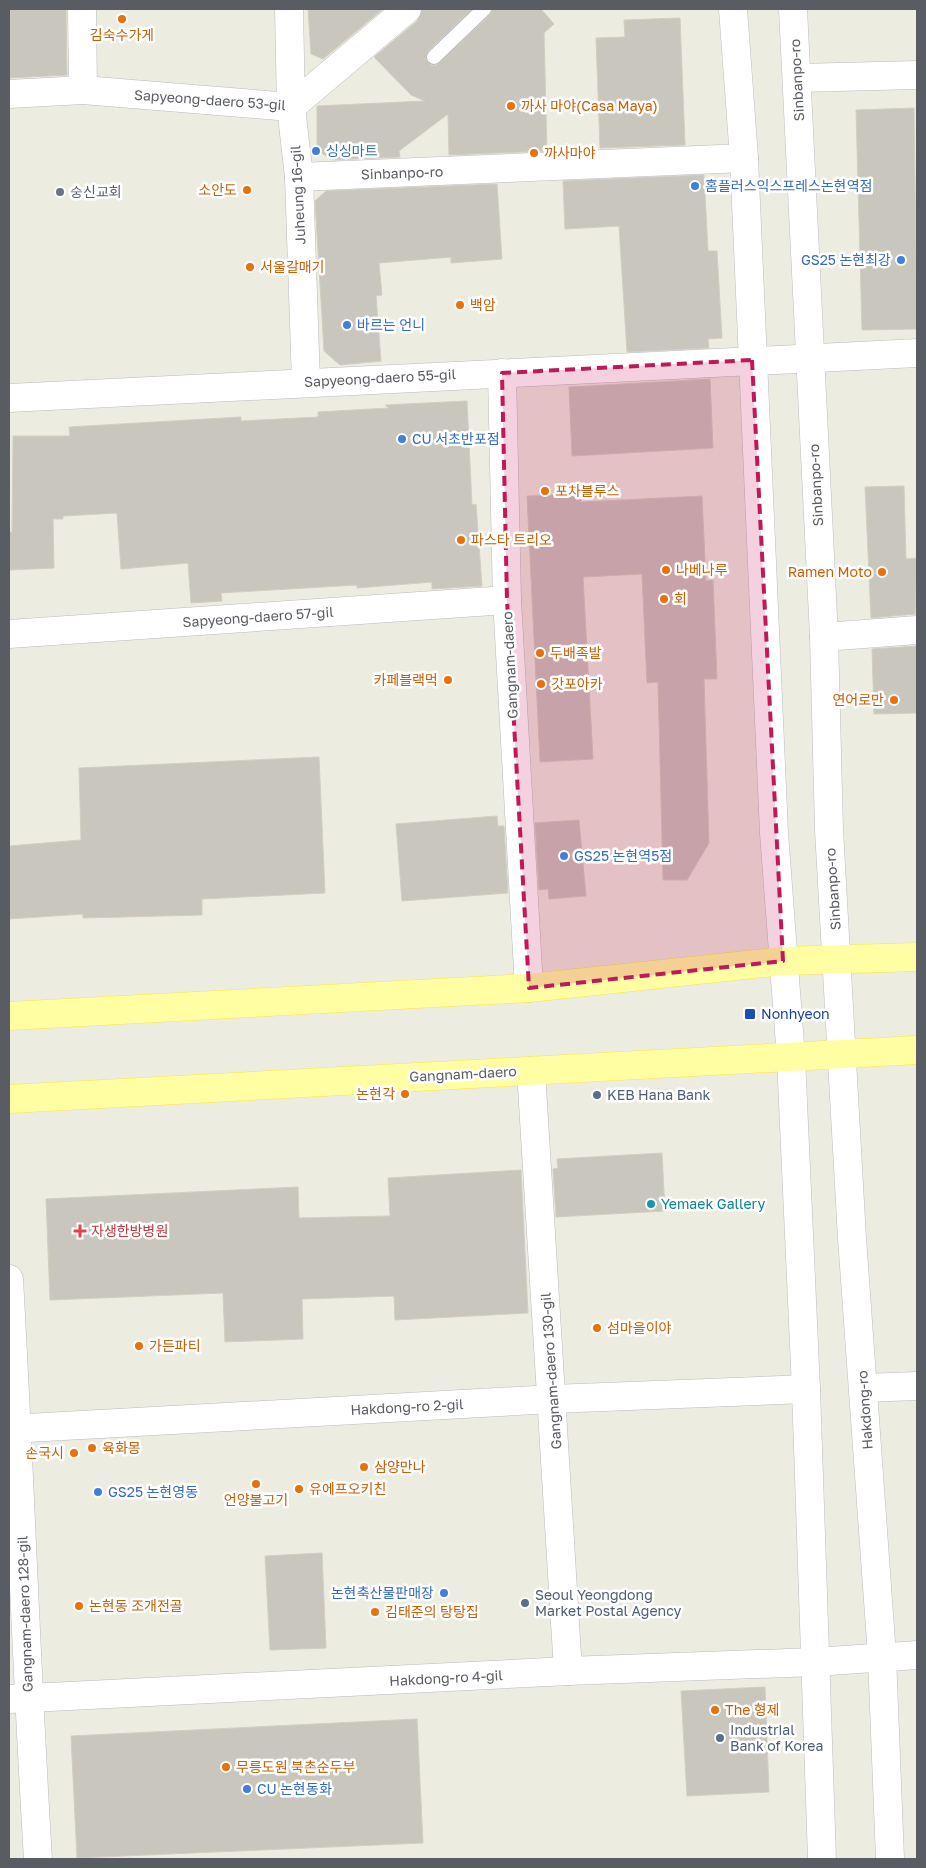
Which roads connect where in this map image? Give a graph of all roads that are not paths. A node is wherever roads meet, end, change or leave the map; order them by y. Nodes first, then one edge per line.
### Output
1 (82, 9) edge
2 (289, 9) edge
3 (407, 9) edge
4 (484, 9) edge
5 (733, 9) edge
6 (793, 9) edge
7 (434, 57) dead end
8 (917, 75) edge
9 (798, 78) junction
10 (83, 90) junction
11 (9, 94) edge
12 (291, 107) junction
13 (744, 158) junction
14 (299, 177) junction
15 (917, 353) edge
16 (808, 358) junction
17 (752, 360) junction
18 (502, 373) junction
19 (306, 382) junction
20 (9, 398) edge
21 (506, 600) junction
22 (917, 630) edge
23 (9, 634) edge
24 (824, 637) junction
25 (917, 957) edge
26 (784, 961) junction
27 (838, 961) junction
28 (529, 988) junction
29 (9, 1016) edge
30 (917, 1050) edge
31 (842, 1054) junction
32 (791, 1058) junction
33 (532, 1071) junction
34 (9, 1099) edge
35 (9, 1279) edge
36 (917, 1386) edge
37 (864, 1388) junction
38 (806, 1389) junction
39 (553, 1399) junction
40 (13, 1428) edge
41 (917, 1655) edge
42 (882, 1656) junction
43 (815, 1662) junction
44 (568, 1671) junction
45 (18, 1699) edge
46 (38, 1859) edge
47 (822, 1859) edge
48 (890, 1859) edge

1 - 10 street
2 - 12 street, Juheung 16-gil
3 - 12 street, Sapyeong-daero 53-gil
4 - 7 lane
5 - 13 street
6 - 9 street, Sinbanpo-ro
8 - 9 street
9 - 16 street, Sinbanpo-ro
10 - 11 street, Sapyeong-daero 53-gil
10 - 12 street, Sapyeong-daero 53-gil
12 - 14 street, Juheung 16-gil
13 - 14 street, Sinbanpo-ro
13 - 17 street
14 - 19 street, Juheung 16-gil
15 - 16 street, Sapyeong-daero 55-gil
16 - 17 street, Sapyeong-daero 55-gil
16 - 24 street, Sinbanpo-ro
17 - 18 street, Sapyeong-daero 55-gil
17 - 26 street
18 - 19 street, Sapyeong-daero 55-gil
18 - 21 street, Gangnam-daero
19 - 20 street, Sapyeong-daero 55-gil
21 - 23 street, Sapyeong-daero 57-gil
21 - 28 street, Gangnam-daero
22 - 24 street
24 - 27 street, Sinbanpo-ro
25 - 27 main road
26 - 27 main road
26 - 28 main road
26 - 32 street
27 - 31 street, Hakdong-ro
28 - 29 main road
30 - 31 main road, Gangnam-daero
31 - 32 main road, Gangnam-daero
31 - 37 street, Hakdong-ro
32 - 33 main road, Gangnam-daero
32 - 38 street
33 - 34 main road, Gangnam-daero
33 - 39 street, Gangnam-daero 130-gil
35 - 40 street, Gangnam-daero 128-gil
36 - 37 street
37 - 42 street, Hakdong-ro
38 - 39 street, Hakdong-ro 2-gil
38 - 43 street
39 - 40 street, Hakdong-ro 2-gil
39 - 44 street, Gangnam-daero 130-gil
40 - 45 street, Gangnam-daero 128-gil
41 - 42 street, Hakdong-ro 4-gil
42 - 43 street, Hakdong-ro 4-gil
42 - 48 street, Hakdong-ro
43 - 44 street, Hakdong-ro 4-gil
43 - 47 street
44 - 45 street, Hakdong-ro 4-gil
45 - 46 street, Gangnam-daero 128-gil

